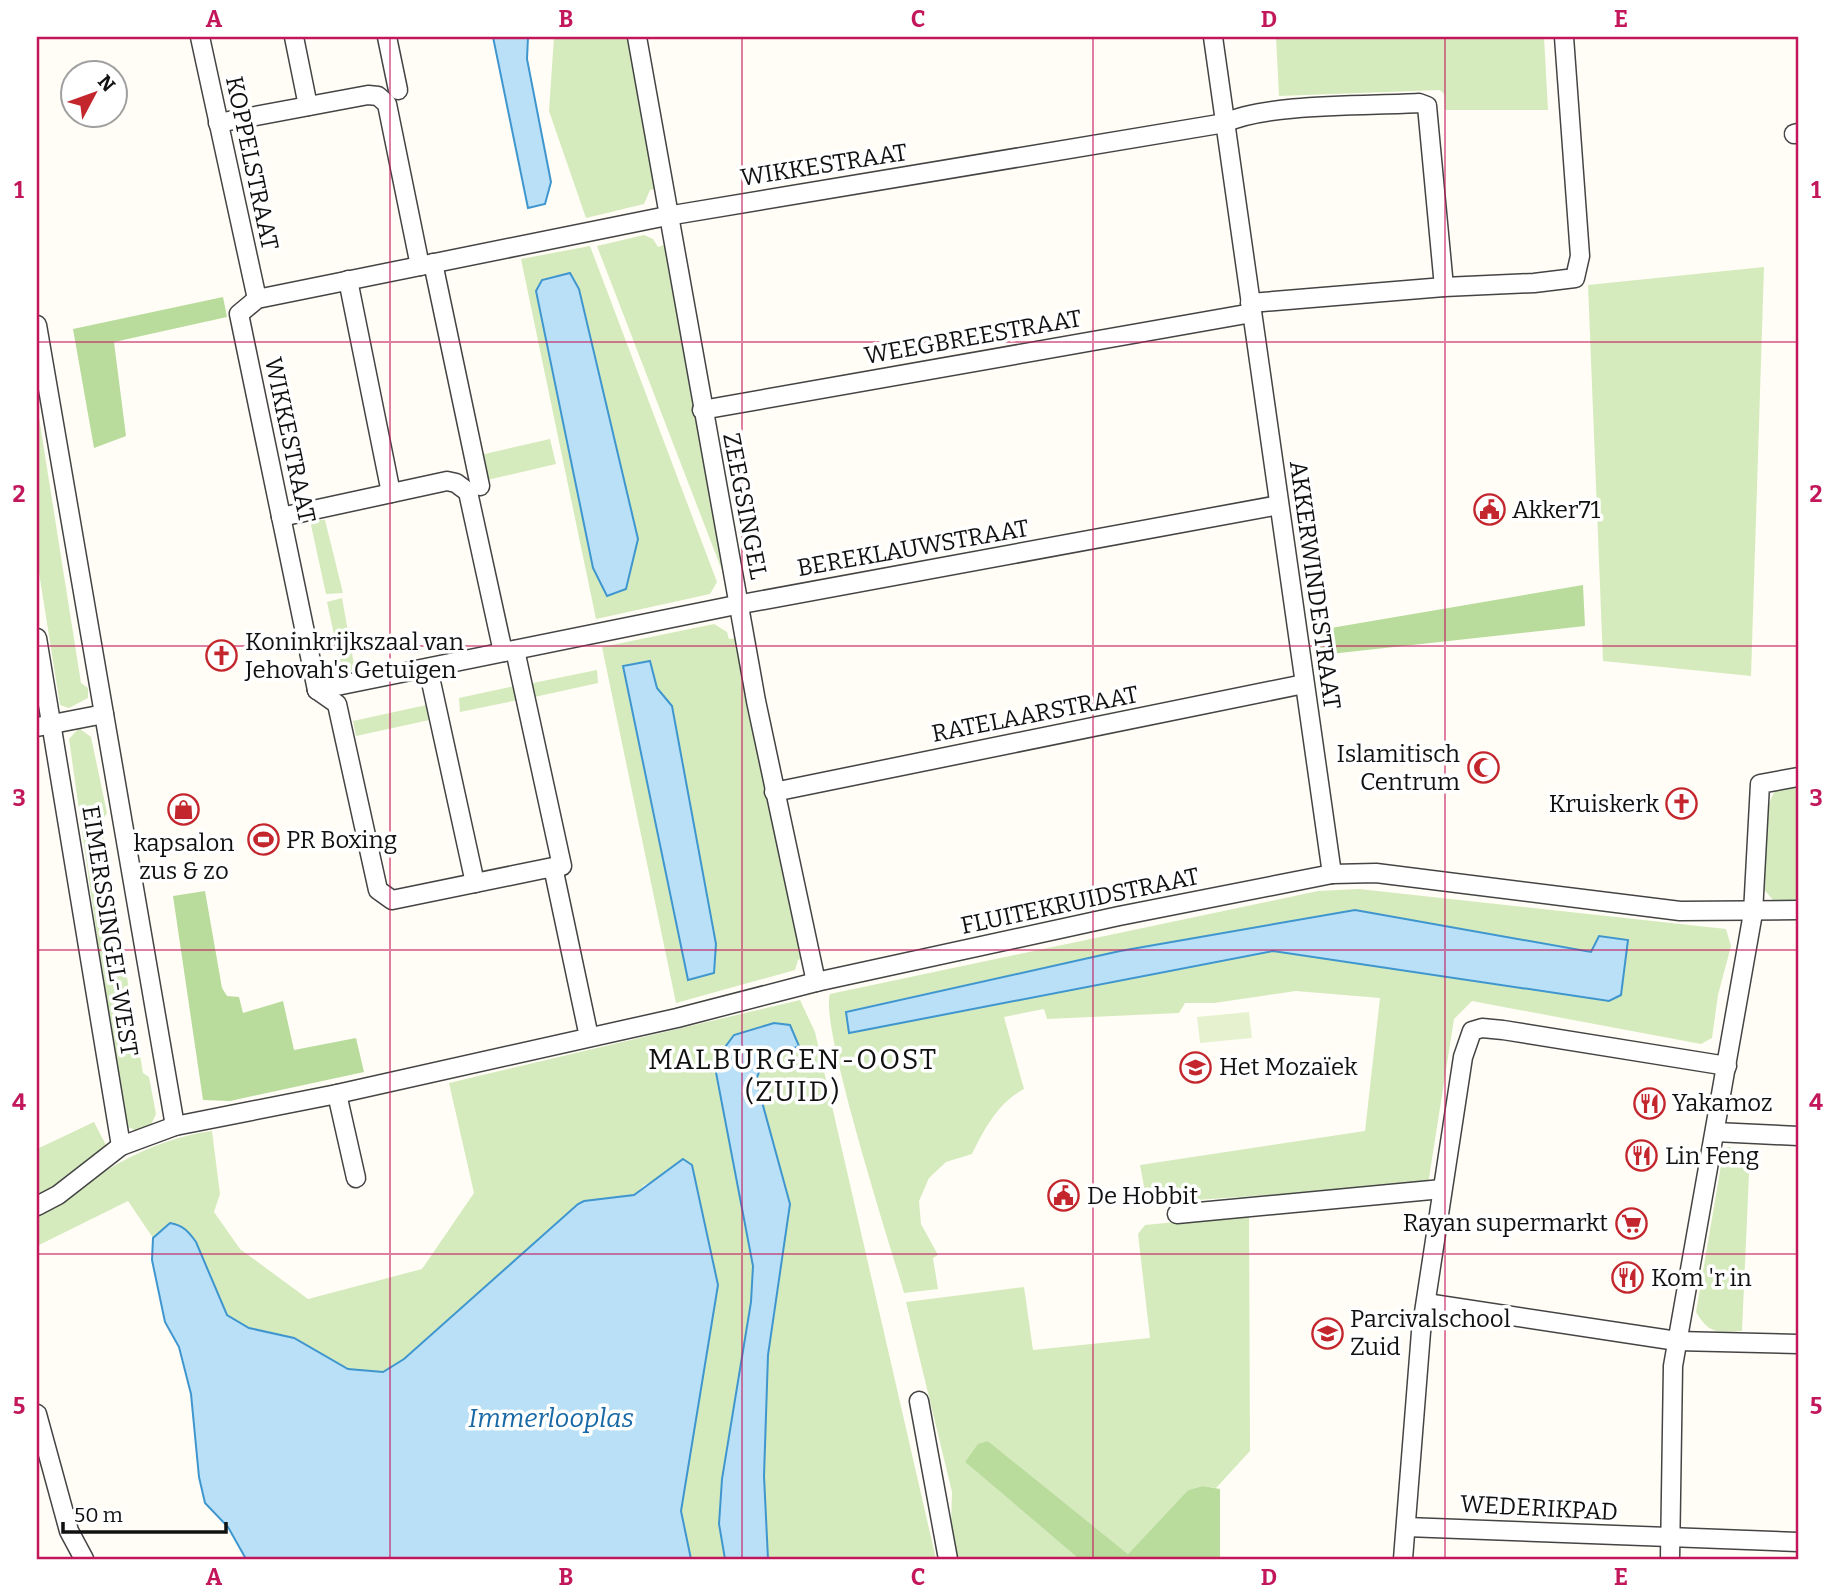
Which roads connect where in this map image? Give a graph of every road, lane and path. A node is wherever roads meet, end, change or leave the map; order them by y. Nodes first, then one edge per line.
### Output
1 (200, 37) edge
2 (294, 37) edge
3 (387, 37) edge
4 (637, 37) edge
5 (1213, 37) edge
6 (1564, 37) edge
7 (398, 90) dead end
8 (308, 106) junction
9 (218, 123) junction
10 (1225, 123) junction
11 (667, 216) junction
12 (427, 265) junction
13 (348, 280) junction
14 (1444, 287) junction
15 (257, 299) junction
16 (1251, 308) junction
17 (37, 325) edge
18 (702, 410) junction
19 (480, 486) dead end
20 (391, 493) junction
21 (1279, 505) junction
22 (281, 517) junction
23 (738, 604) junction
24 (37, 638) edge
25 (509, 651) junction
26 (428, 668) junction
27 (1304, 684) junction
28 (317, 690) junction
29 (104, 714) junction
30 (44, 725) edge
31 (1798, 777) edge
32 (774, 792) junction
33 (562, 866) dead end
34 (1332, 874) junction
35 (475, 883) junction
36 (1798, 910) edge
37 (1753, 913) junction
38 (816, 982) junction
39 (589, 1037) junction
40 (1727, 1066) junction
41 (337, 1094) junction
42 (174, 1126) junction
43 (1715, 1132) junction
44 (1798, 1136) edge
45 (121, 1146) junction
46 (356, 1178) dead end
47 (1442, 1189) junction
48 (37, 1206) edge
49 (1177, 1214) dead end
50 (1426, 1303) junction
51 (1677, 1341) junction
52 (1798, 1344) edge
53 (919, 1401) dead end
54 (37, 1414) edge
55 (1406, 1527) junction
56 (1670, 1538) junction
57 (1798, 1542) edge
58 (83, 1559) edge
59 (948, 1559) edge
60 (1403, 1559) edge
61 (1670, 1559) edge

1 - 9 street, KOPPELSTRAAT
2 - 8 street
3 - 7 street
4 - 11 street, ZEEGSINGEL
5 - 10 street, AKKERWINDESTRAAT
6 - 14 street
8 - 9 street
8 - 12 street
9 - 15 street, KOPPELSTRAAT
10 - 11 street, WIKKESTRAAT
10 - 14 street
10 - 16 street, AKKERWINDESTRAAT
11 - 12 street, WIKKESTRAAT
11 - 18 street, ZEEGSINGEL
12 - 13 street, WIKKESTRAAT
12 - 19 street
13 - 15 street, WIKKESTRAAT
13 - 20 street
14 - 16 street
15 - 22 street, WIKKESTRAAT
16 - 18 street, WEEGBREESTRAAT
16 - 21 street, AKKERWINDESTRAAT
17 - 29 street, EIMERSSINGEL-WEST
18 - 23 street, ZEEGSINGEL
20 - 22 street
20 - 25 street
21 - 23 street, BEREKLAUWSTRAAT
21 - 27 street, AKKERWINDESTRAAT
22 - 28 street, WIKKESTRAAT
23 - 25 street, BEREKLAUWSTRAAT
23 - 32 street, ZEEGSINGEL
24 - 30 street, EIMERSSINGEL-WEST
25 - 26 street, BEREKLAUWSTRAAT
25 - 33 street
26 - 28 street, BEREKLAUWSTRAAT
26 - 35 street
27 - 32 street, RATELAARSTRAAT
27 - 34 street, AKKERWINDESTRAAT
28 - 35 street
29 - 30 street
29 - 42 street, EIMERSSINGEL-WEST
30 - 45 street, EIMERSSINGEL-WEST
31 - 37 street
32 - 38 street, ZEEGSINGEL
34 - 37 street, FLUITEKRUIDSTRAAT
34 - 38 street, FLUITEKRUIDSTRAAT
35 - 39 street
36 - 37 street, FLUITEKRUIDSTRAAT
37 - 40 street
38 - 39 street, FLUITEKRUIDSTRAAT
39 - 41 street, FLUITEKRUIDSTRAAT
40 - 43 street
40 - 47 street
41 - 42 street, FLUITEKRUIDSTRAAT
41 - 46 street
42 - 45 street, FLUITEKRUIDSTRAAT
43 - 44 street
43 - 51 street
45 - 48 street, FLUITEKRUIDSTRAAT
47 - 49 street
47 - 50 street
50 - 51 street
50 - 55 street
51 - 52 street
51 - 56 street
53 - 59 street
54 - 58 street
55 - 56 street, WEDERIKPAD
55 - 60 street
56 - 57 street, WEDERIKPAD
56 - 61 street

